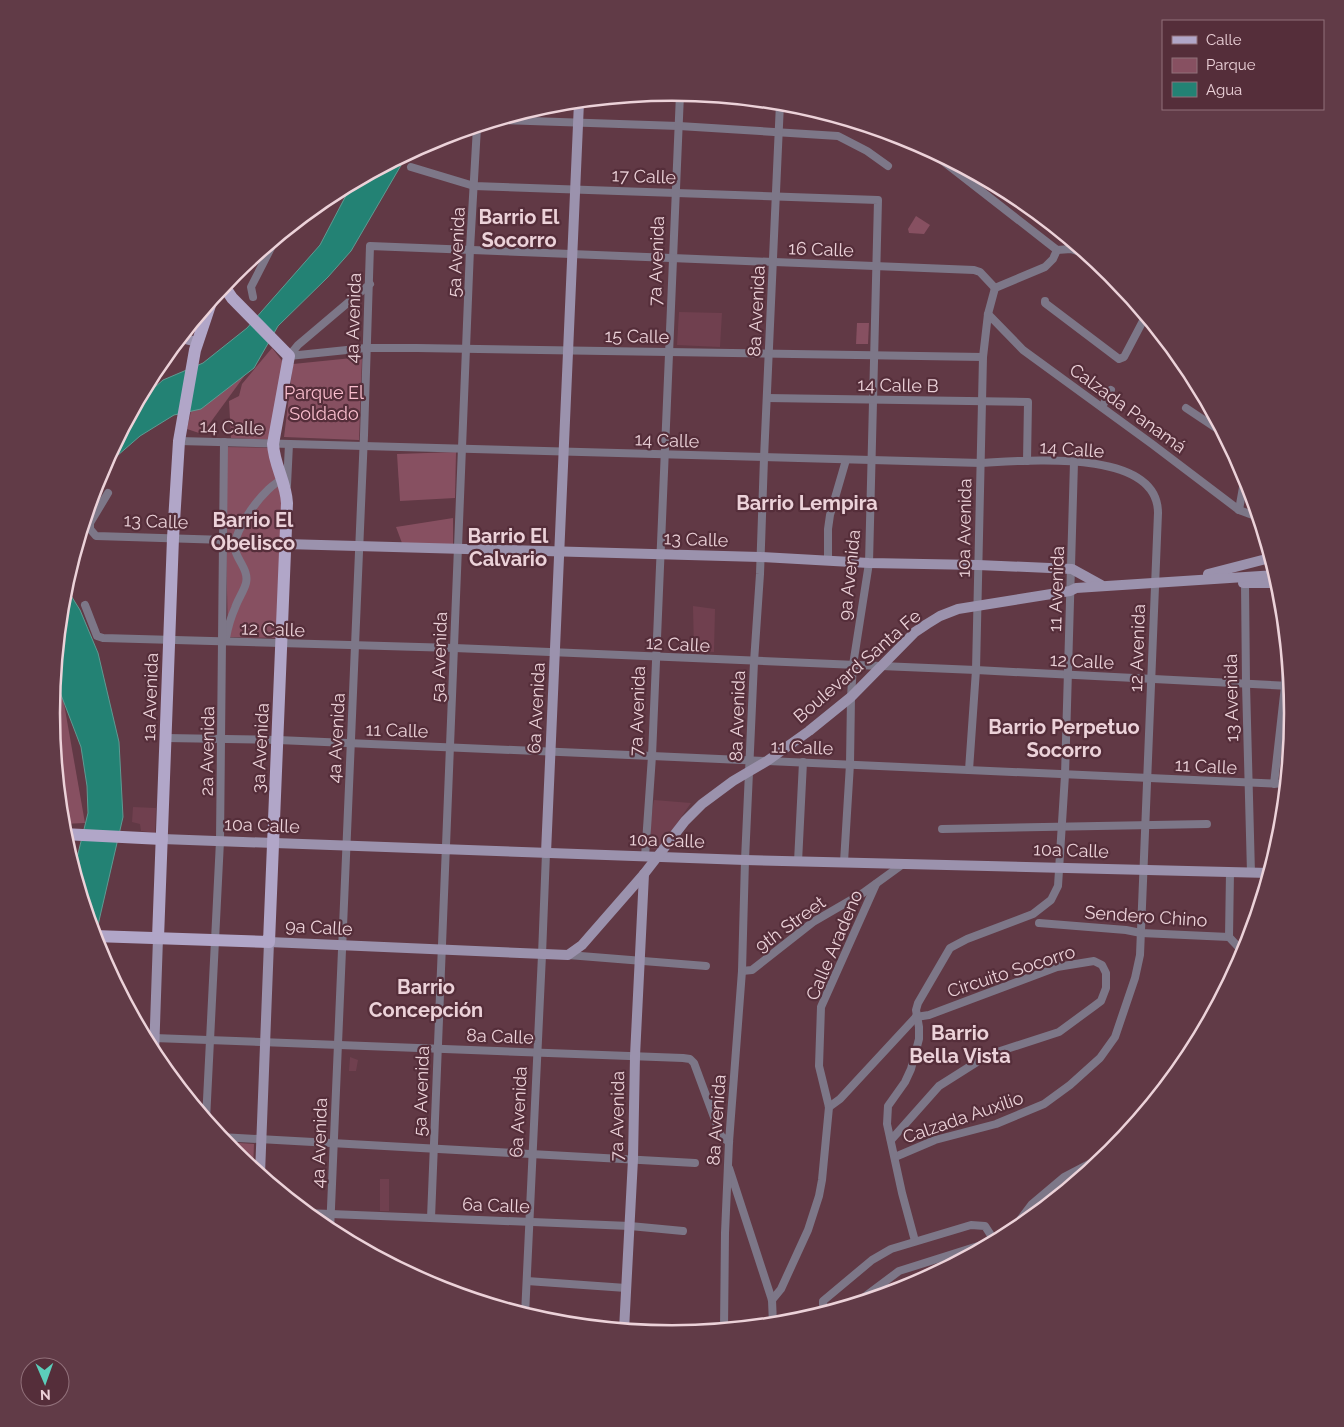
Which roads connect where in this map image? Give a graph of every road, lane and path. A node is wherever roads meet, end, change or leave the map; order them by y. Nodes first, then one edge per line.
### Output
1 (680, 101) edge
2 (578, 109) edge
3 (779, 111) edge
4 (520, 121) edge
5 (578, 122) junction
6 (679, 126) junction
7 (477, 133) edge
8 (778, 133) junction
9 (888, 166) dead end
10 (411, 167) dead end
11 (960, 174) edge
12 (967, 179) joint
13 (474, 186) junction
14 (574, 188) junction
15 (676, 192) junction
16 (777, 197) junction
17 (878, 200) joint
18 (370, 246) joint
19 (470, 249) junction
20 (1071, 249) edge
21 (1057, 250) junction
22 (269, 253) edge
23 (572, 253) junction
24 (673, 257) junction
25 (774, 263) junction
26 (876, 266) junction
27 (370, 284) junction
28 (995, 288) junction
29 (228, 292) edge
30 (253, 296) dead end
31 (1044, 301) dead end
32 (988, 314) junction
33 (206, 317) edge
34 (1142, 322) edge
35 (198, 326) edge
36 (187, 339) edge
37 (198, 342) junction
38 (366, 348) junction
39 (466, 349) junction
40 (568, 350) junction
41 (286, 352) junction
42 (669, 353) junction
43 (769, 354) junction
44 (874, 356) junction
45 (983, 357) junction
46 (1111, 390) dead end
47 (767, 398) junction
48 (873, 400) junction
49 (982, 401) junction
50 (1102, 407) junction
51 (1186, 408) dead end
52 (1211, 425) edge
53 (179, 437) junction
54 (224, 442) junction
55 (273, 444) junction
56 (289, 444) junction
57 (363, 445) junction
58 (462, 450) junction
59 (564, 452) junction
60 (664, 455) junction
61 (764, 458) junction
62 (846, 460) junction
63 (872, 461) junction
64 (1027, 461) junction
65 (1074, 462) junction
66 (981, 463) junction
67 (284, 479) junction
68 (1148, 487) joint
69 (108, 493) dead end
70 (1243, 493) edge
71 (1239, 510) junction
72 (1251, 514) edge
73 (91, 522) edge
74 (90, 524) edge
75 (173, 538) junction
76 (223, 540) junction
77 (235, 540) junction
78 (285, 544) junction
79 (359, 545) junction
80 (458, 548) junction
81 (559, 551) junction
82 (660, 554) junction
83 (760, 558) junction
84 (1264, 560) edge
85 (828, 561) junction
86 (869, 563) junction
87 (978, 564) junction
88 (1232, 568) junction
89 (1072, 569) junction
90 (1268, 576) edge
91 (1205, 579) junction
92 (1176, 581) junction
93 (1245, 583) junction
94 (1269, 583) edge
95 (1101, 585) junction
96 (1154, 585) junction
97 (1192, 586) junction
98 (1070, 591) junction
99 (85, 605) dead end
100 (977, 605) junction
101 (170, 640) junction
102 (224, 642) junction
103 (281, 644) junction
104 (355, 646) junction
105 (454, 648) junction
106 (554, 653) junction
107 (656, 658) junction
108 (754, 662) junction
109 (854, 665) junction
110 (881, 666) junction
111 (976, 670) junction
112 (1068, 676) junction
113 (1151, 680) junction
114 (1246, 684) junction
115 (1283, 686) edge
116 (851, 697) junction
117 (1284, 714) edge
118 (166, 738) junction
119 (222, 739) junction
120 (278, 740) junction
121 (350, 743) junction
122 (450, 747) junction
123 (550, 752) junction
124 (652, 756) junction
125 (767, 761) junction
126 (803, 762) junction
127 (850, 764) junction
128 (750, 766) junction
129 (969, 770) junction
130 (1065, 775) junction
131 (1147, 778) junction
132 (1248, 783) junction
133 (1274, 784) junction
134 (1280, 784) edge
135 (1208, 824) dead end
136 (1144, 826) junction
137 (1062, 827) junction
138 (942, 829) dead end
139 (72, 834) edge
140 (162, 839) junction
141 (220, 841) junction
142 (273, 842) junction
143 (346, 845) junction
144 (446, 849) junction
145 (546, 853) junction
146 (645, 857) junction
147 (658, 857) junction
148 (745, 860) junction
149 (798, 862) junction
150 (844, 862) junction
151 (904, 863) junction
152 (1060, 867) junction
153 (1143, 870) junction
154 (1230, 872) junction
155 (1251, 873) junction
156 (1263, 873) edge
157 (644, 874) junction
158 (876, 884) junction
159 (1038, 923) dead end
160 (1141, 933) junction
161 (102, 936) edge
162 (1229, 937) junction
163 (158, 938) junction
164 (214, 940) junction
165 (269, 942) junction
166 (342, 945) junction
167 (1238, 946) edge
168 (442, 950) junction
169 (542, 955) junction
170 (568, 955) junction
171 (641, 961) junction
172 (706, 966) dead end
173 (742, 971) junction
174 (916, 1017) junction
175 (154, 1038) joint
176 (209, 1040) junction
177 (266, 1042) junction
178 (338, 1045) junction
179 (438, 1048) junction
180 (537, 1053) junction
181 (635, 1056) junction
182 (829, 1107) junction
183 (206, 1110) edge
184 (231, 1138) edge
185 (260, 1139) junction
186 (891, 1140) junction
187 (729, 1142) junction
188 (333, 1143) junction
189 (434, 1148) junction
190 (532, 1153) junction
191 (895, 1157) junction
192 (633, 1159) junction
193 (695, 1163) dead end
194 (728, 1165) junction
195 (260, 1166) edge
196 (1083, 1167) edge
197 (1026, 1212) edge
198 (319, 1213) edge
199 (331, 1214) junction
200 (431, 1218) junction
201 (331, 1221) edge
202 (529, 1222) junction
203 (630, 1226) junction
204 (684, 1230) dead end
205 (992, 1235) edge
206 (915, 1241) junction
207 (970, 1248) edge
208 (527, 1281) junction
209 (626, 1288) junction
210 (869, 1293) edge
211 (772, 1300) junction
212 (824, 1306) edge
213 (526, 1308) edge
214 (773, 1317) edge
215 (624, 1323) edge
216 (724, 1323) edge

1 - 6 street, 7a Avenida
2 - 5 street, 6a Avenida
3 - 8 street, 8a Avenida
4 - 5 street
5 - 6 street
5 - 14 street, 6a Avenida
6 - 8 street
6 - 15 street, 7a Avenida
7 - 13 street, 5a Avenida
8 - 9 street
8 - 16 street, 8a Avenida
10 - 13 street, 17 Calle
11 - 12 street
12 - 21 street
13 - 14 street, 17 Calle
13 - 19 street, 5a Avenida
14 - 15 street, 17 Calle
14 - 23 street, 6a Avenida
15 - 16 street, 17 Calle
15 - 24 street, 7a Avenida
16 - 17 street, 17 Calle
16 - 25 street, 8a Avenida
17 - 26 street, 9a Avenida
18 - 19 street, 16 Calle
18 - 27 street, 4a Avenida
19 - 23 street, 16 Calle
19 - 39 street, 5a Avenida
20 - 21 street
21 - 28 street
22 - 30 street
23 - 24 street, 16 Calle
23 - 40 street, 6a Avenida
24 - 25 street, 16 Calle
24 - 42 street, 7a Avenida
25 - 26 street, 16 Calle
25 - 43 street, 8a Avenida
26 - 28 street, 16 Calle
26 - 44 street, 9a Avenida
27 - 38 street, 4a Avenida
27 - 41 street
28 - 32 street, 10a Avenida
29 - 41 main road
31 - 34 street
32 - 45 street, 10a Avenida
32 - 50 street, Calzada Panamá
33 - 37 main road, 1a Avenida
35 - 37 street, 1a Avenida
36 - 37 street
37 - 53 main road, 1a Avenida
38 - 39 street, 15 Calle
38 - 41 street, 15 Calle
38 - 57 street, 4a Avenida
39 - 40 street, 15 Calle
39 - 58 street, 5a Avenida
40 - 42 street, 15 Calle
40 - 59 street, 6a Avenida
41 - 55 main road, 3a Avenida
42 - 43 street, 15 Calle
42 - 60 street, 7a Avenida
43 - 44 street, 15 Calle
43 - 47 street, 8a Avenida
44 - 45 street, 15 Calle
44 - 48 street, 9a Avenida
45 - 49 street, 10a Avenida
46 - 50 street
47 - 48 street, 14 Calle B
47 - 61 street, 8a Avenida
48 - 49 street, 14 Calle B
48 - 63 street, 9a Avenida
49 - 64 street, 14 Calle B
49 - 66 street, 10a Avenida
50 - 71 street, Calzada Panamá
51 - 52 street
53 - 54 street, 14 Calle
53 - 75 main road, 1a Avenida
54 - 55 street, 14 Calle
54 - 76 street, 2a Avenida
55 - 56 street, 14 Calle
55 - 67 main road, 3a Avenida
56 - 57 street, 14 Calle
56 - 67 street
57 - 58 street, 14 Calle
57 - 79 street, 4a Avenida
58 - 59 street, 14 Calle
58 - 80 street, 5a Avenida
59 - 60 street, 14 Calle
59 - 81 street, 6a Avenida
60 - 61 street, 14 Calle
60 - 82 street, 7a Avenida
61 - 62 street, 14 Calle
61 - 83 street, 8a Avenida
62 - 63 street, 14 Calle
62 - 85 street
63 - 66 street, 14 Calle
63 - 86 street, 9a Avenida
64 - 65 street, 14 Calle
64 - 66 street, 14 Calle
65 - 68 street, 14 Calle
65 - 89 street, 11 Avenida
66 - 87 street, 10a Avenida
67 - 77 street
67 - 78 main road, 3a Avenida
68 - 96 street, 12 Avenida
69 - 73 street, 13 Calle
70 - 71 street
71 - 72 street, Calzada Panamá
74 - 75 street, 13 Calle
75 - 76 street, 13 Calle
75 - 101 main road, 1a Avenida
76 - 77 street, 13 Calle
76 - 102 street, 2a Avenida
77 - 102 street
78 - 79 street, 13 Calle
78 - 103 main road, 3a Avenida
79 - 80 street, 13 Calle
79 - 104 street, 4a Avenida
80 - 81 street, 13 Calle
80 - 105 street, 5a Avenida
81 - 82 street, 13 Calle
81 - 106 street, 6a Avenida
82 - 83 street, 13 Calle
82 - 107 street, 7a Avenida
83 - 85 street, 13 Calle
83 - 108 street, 8a Avenida
84 - 88 street
85 - 86 street, 13 Calle
86 - 87 street, 13 Calle
86 - 109 street, 9a Avenida
87 - 89 street, 13 Calle
87 - 100 street, 10a Avenida
88 - 91 street
88 - 92 street
89 - 95 street, 13 Calle
89 - 98 street, 11 Avenida
90 - 91 street, Boulevard Santa Fe
91 - 92 street, Boulevard Santa Fe
91 - 97 street
92 - 96 street, Boulevard Santa Fe
93 - 94 street, Boulevard Santa Fe
93 - 97 street, Boulevard Santa Fe
93 - 114 street, 13 Avenida
95 - 96 street, Boulevard Santa Fe
95 - 98 street, Boulevard Santa Fe
96 - 97 street, Boulevard Santa Fe
96 - 98 street, Boulevard Santa Fe
96 - 113 street, 12 Avenida
98 - 100 street, Boulevard Santa Fe
98 - 112 street, 11 Avenida
99 - 101 street, 12 Calle
100 - 110 street, Boulevard Santa Fe
100 - 111 street, 10a Avenida
101 - 102 street, 12 Calle
101 - 118 main road, 1a Avenida
102 - 103 street, 12 Calle
102 - 119 street, 2a Avenida
103 - 104 street, 12 Calle
103 - 120 main road, 3a Avenida
104 - 105 street, 12 Calle
104 - 121 street, 4a Avenida
105 - 106 street, 12 Calle
105 - 122 street, 5a Avenida
106 - 107 street, 12 Calle
106 - 123 street, 6a Avenida
107 - 108 street, 12 Calle
107 - 124 street, 7a Avenida
108 - 109 street, 12 Calle
108 - 128 street, 8a Avenida
109 - 110 street, 12 Calle
109 - 116 street, 9a Avenida
110 - 111 street, 12 Calle
110 - 116 street, Boulevard Santa Fe
111 - 112 street, 12 Calle
111 - 129 street, 10a Avenida
112 - 113 street, 12 Calle
112 - 130 street, 11 Avenida
113 - 114 street, 12 Calle
113 - 131 street, 12 Avenida
114 - 115 street, 12 Calle
114 - 132 street, 13 Avenida
116 - 125 street, Boulevard Santa Fe
116 - 127 street, 9a Avenida
117 - 133 street
118 - 119 street, 11 Calle
118 - 140 main road, 1a Avenida
119 - 120 street, 11 Calle
119 - 141 street, 2a Avenida
120 - 121 street, 11 Calle
120 - 142 main road, 3a Avenida
121 - 122 street, 11 Calle
121 - 143 street, 4a Avenida
122 - 123 street, 11 Calle
122 - 144 street, 5a Avenida
123 - 124 street, 11 Calle
123 - 145 street, 6a Avenida
124 - 128 street, 11 Calle
124 - 146 street, 7a Avenida
125 - 126 street, 11 Calle
125 - 128 street, Boulevard Santa Fe
126 - 127 street, 11 Calle
126 - 149 street
127 - 129 street, 11 Calle
127 - 150 street, 9a Avenida
128 - 147 street, Boulevard Santa Fe
128 - 148 street, 8a Avenida
129 - 130 street, 11 Calle
130 - 131 street, 11 Calle
130 - 137 street, 11 Avenida
131 - 132 street, 11 Calle
131 - 136 street, 12 Avenida
132 - 133 street, 11 Calle
132 - 155 street, 13 Avenida
133 - 134 street, 11 Calle
135 - 136 street
136 - 137 street
136 - 153 street, 12 Avenida
137 - 138 street
137 - 152 street, 11 Avenida
139 - 140 main road, 10a Calle
140 - 141 street, 10a Calle
140 - 163 main road, 1a Avenida
141 - 142 street, 10a Calle
141 - 164 street, 2a Avenida
142 - 143 street, 10a Calle
142 - 165 main road, 3a Avenida
143 - 144 street, 10a Calle
143 - 166 street, 4a Avenida
144 - 145 street, 10a Calle
144 - 168 street, 5a Avenida
145 - 146 street, 10a Calle
145 - 169 street, 6a Avenida
146 - 147 street, 10a Calle
146 - 157 street, 7a Avenida
147 - 148 street, 10a Calle
147 - 157 street, Boulevard Santa Fe
148 - 149 street, 10a Calle
148 - 173 street, 8a Avenida
149 - 150 street, 10a Calle
150 - 151 street, 10a Calle
151 - 152 street, 10a Calle
151 - 158 street, 9th Street
152 - 153 street, 10a Calle
152 - 174 street, 11 Avenida
153 - 154 street, 10a Calle
153 - 160 street, 12 Avenida
154 - 155 street, 10a Calle
154 - 162 street
155 - 156 street, 10a Calle
157 - 170 street, Boulevard Santa Fe
157 - 171 street, 7a Avenida
158 - 173 street, 9th Street
158 - 182 street, Calle Aradeno
159 - 160 street, Sendero Chino
160 - 162 street, Sendero Chino
160 - 191 street, Calzada Auxilio
161 - 163 main road, 9a Calle
162 - 167 street, Sendero Chino
163 - 164 main road, 9a Calle
163 - 175 street, 1a Avenida
164 - 165 main road, 9a Calle
164 - 176 street, 2a Avenida
165 - 166 street, 9a Calle
165 - 177 street, 3a Avenida
166 - 168 street, 9a Calle
166 - 178 street, 4a Avenida
168 - 169 street, 9a Calle
168 - 179 street, 5a Avenida
169 - 170 street
169 - 180 street, 6a Avenida
170 - 171 street
171 - 172 street
171 - 181 street, 7a Avenida
173 - 187 street, 8a Avenida
174 - 182 street
174 - 186 street
174 - 186 street, Circuito Socorro
175 - 176 street, 8a Calle
176 - 177 street, 8a Calle
176 - 183 street, 2a Avenida
177 - 178 street, 8a Calle
177 - 185 street, 3a Avenida
178 - 179 street, 8a Calle
178 - 188 street, 4a Avenida
179 - 180 street, 8a Calle
179 - 189 street, 5a Avenida
180 - 181 street, 8a Calle
180 - 190 street, 6a Avenida
181 - 187 street, 8a Calle
181 - 192 street, 7a Avenida
182 - 211 street, Calle Aradeno
184 - 185 street
185 - 188 street
185 - 195 street, 3a Avenida
186 - 191 street
187 - 194 street, 8a Avenida
188 - 189 street
188 - 199 street, 4a Avenida
189 - 190 street
189 - 200 street, 5a Avenida
190 - 192 street
190 - 202 street, 6a Avenida
191 - 206 street
192 - 193 street
192 - 203 street, 7a Avenida
194 - 211 street
194 - 216 street, 8a Avenida
196 - 197 street
198 - 199 street, 6a Calle
199 - 200 street, 6a Calle
199 - 201 street, 4a Avenida
200 - 202 street, 6a Calle
202 - 203 street, 6a Calle
202 - 208 street, 6a Avenida
203 - 204 street, 6a Calle
203 - 209 street, 7a Avenida
205 - 206 street
206 - 212 street
207 - 210 street
208 - 209 street
208 - 213 street, 6a Avenida
209 - 215 street, 7a Avenida
211 - 214 street

